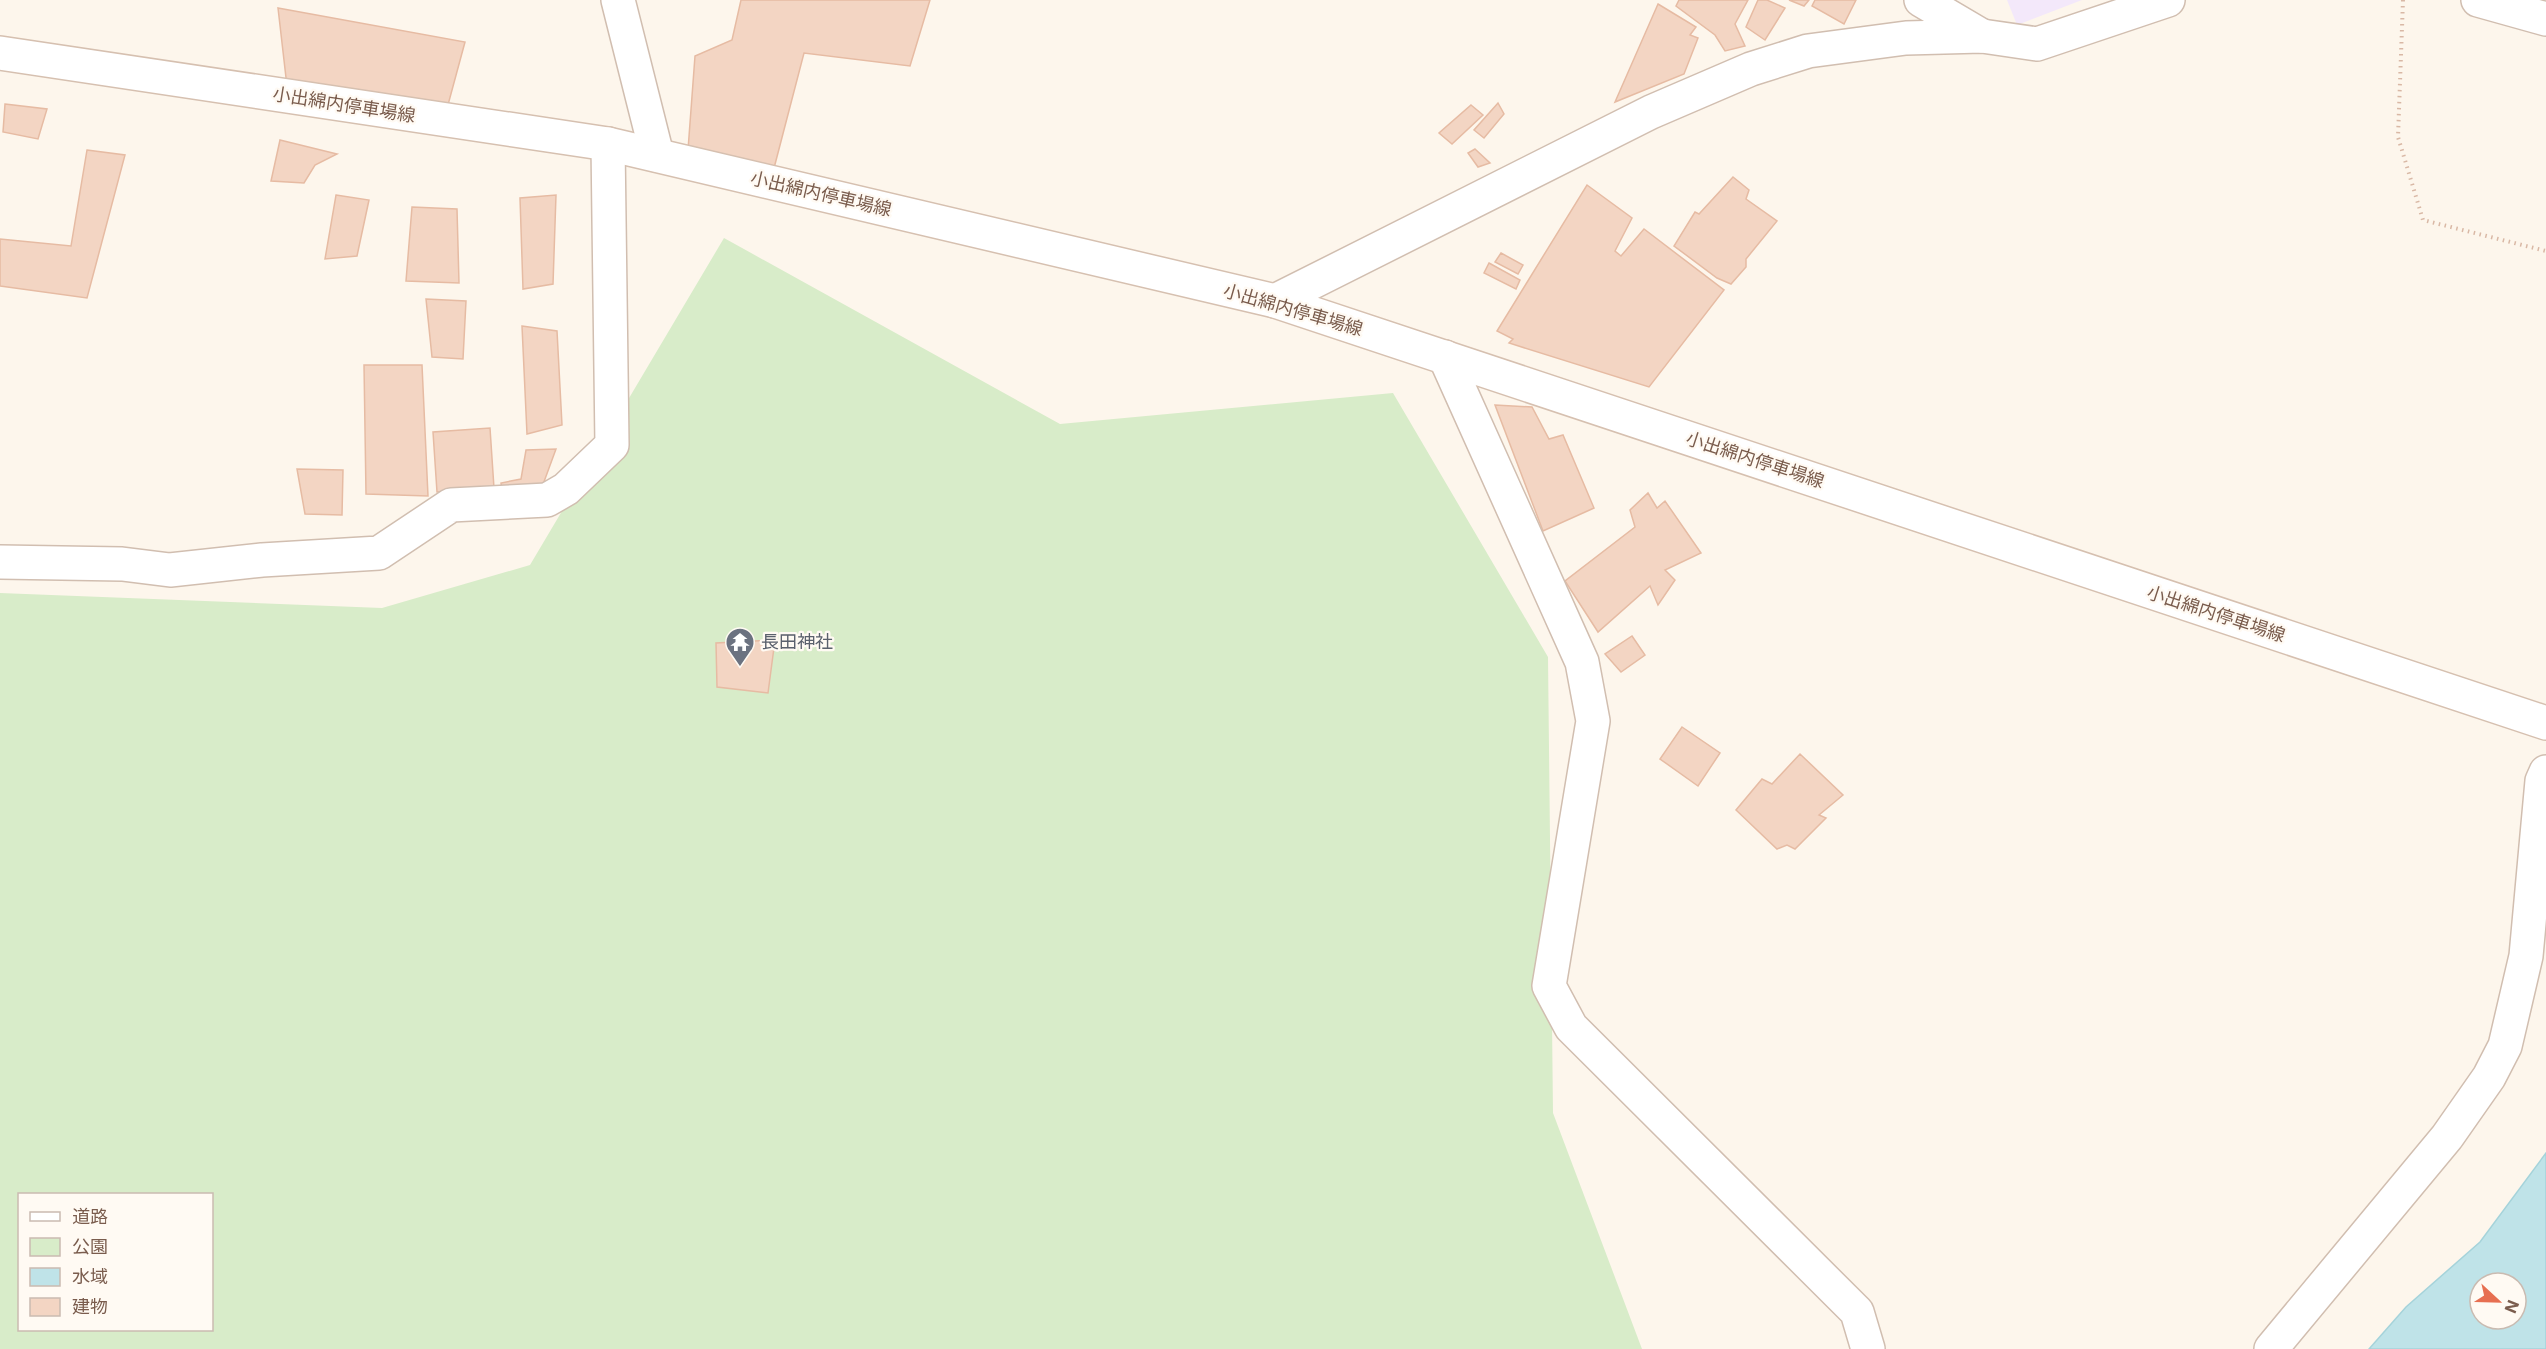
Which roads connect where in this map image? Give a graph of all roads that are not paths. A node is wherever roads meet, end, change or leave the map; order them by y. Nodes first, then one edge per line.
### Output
1 (618, 0) edge
2 (1921, 0) edge
3 (1961, 0) edge
4 (2168, 0) edge
5 (2478, 0) edge
6 (2546, 19) edge
7 (1982, 36) junction
8 (0, 53) edge
9 (608, 144) junction
10 (657, 154) junction
11 (1275, 301) junction
12 (1445, 357) junction
13 (0, 562) edge
14 (2546, 723) edge
15 (2546, 772) edge
16 (1868, 1349) edge
17 (2271, 1349) edge

1 - 10 street
2 - 7 street
3 - 7 street
4 - 7 street
5 - 6 street
7 - 11 street
8 - 9 street, 小出綿内停車場線
9 - 10 street, 小出綿内停車場線
9 - 13 street
10 - 11 street, 小出綿内停車場線
11 - 12 street, 小出綿内停車場線
12 - 14 street, 小出綿内停車場線
12 - 16 street
15 - 17 street

